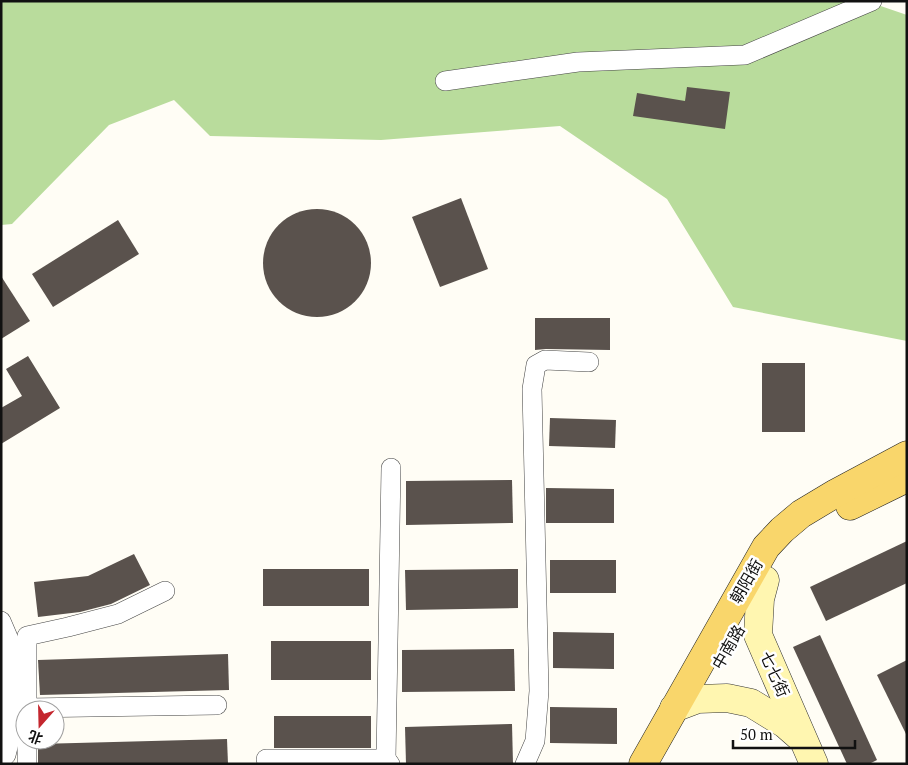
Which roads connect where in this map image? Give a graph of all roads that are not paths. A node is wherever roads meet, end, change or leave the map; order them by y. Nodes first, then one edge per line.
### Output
1 (872, 1) edge
2 (445, 81) dead end
3 (589, 362) dead end
4 (907, 455) edge
5 (390, 468) dead end
6 (907, 478) edge
7 (765, 580) junction
8 (165, 591) dead end
9 (1, 621) edge
10 (27, 700) edge
11 (686, 704) junction
12 (217, 705) dead end
13 (65, 708) edge
14 (27, 750) edge
15 (809, 752) edge
16 (1, 759) edge
17 (266, 759) dead end
18 (388, 761) edge
19 (27, 764) edge
20 (525, 764) edge
21 (643, 764) edge
22 (661, 764) edge

1 - 2 street
3 - 20 street
4 - 11 main road, 朝阳街
5 - 18 street
6 - 7 main road, 中南路
7 - 11 main road, 中南路
7 - 15 main road, 七七街
8 - 10 street
9 - 16 street
11 - 15 main road
11 - 21 main road, 朝阳街
11 - 22 main road, 中南路
12 - 13 street
14 - 19 street
17 - 18 street

